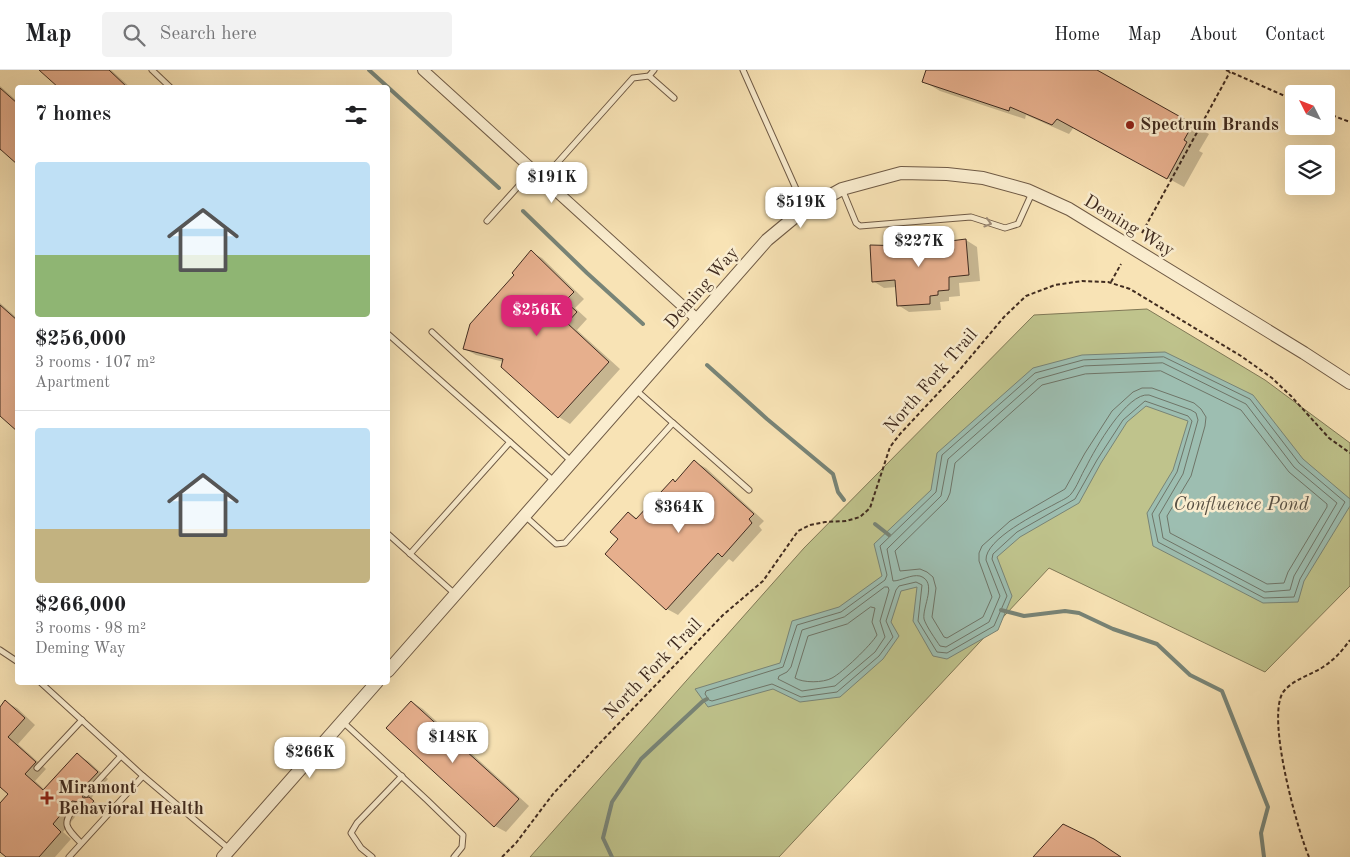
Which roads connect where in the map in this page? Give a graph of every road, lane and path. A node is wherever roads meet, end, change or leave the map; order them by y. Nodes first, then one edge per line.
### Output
1 (152, 70) edge
2 (423, 70) edge
3 (654, 70) edge
4 (743, 70) edge
5 (1226, 70) edge
6 (1230, 72) junction
7 (649, 76) junction
8 (168, 85) edge
9 (1285, 96) edge
10 (674, 98) dead end
11 (1335, 116) edge
12 (1350, 122) edge
13 (533, 170) junction
14 (543, 179) junction
15 (842, 189) junction
16 (1032, 192) junction
17 (805, 209) junction
18 (487, 221) dead end
19 (1142, 233) dead end
20 (1121, 264) dead end
21 (1111, 283) junction
22 (696, 290) dead end
23 (696, 295) dead end
24 (698, 320) junction
25 (668, 322) dead end
26 (673, 322) dead end
27 (432, 332) dead end
28 (390, 336) edge
29 (1350, 383) edge
30 (636, 390) junction
31 (673, 423) junction
32 (510, 442) junction
33 (1350, 453) edge
34 (572, 463) junction
35 (555, 482) junction
36 (749, 490) dead end
37 (525, 516) junction
38 (390, 536) edge
39 (410, 554) junction
40 (455, 594) junction
41 (1350, 640) edge
42 (0, 650) edge
43 (15, 660) edge
44 (390, 669) edge
45 (43, 685) edge
46 (374, 685) edge
47 (82, 720) junction
48 (342, 722) junction
49 (121, 756) junction
50 (38, 768) dead end
51 (143, 776) junction
52 (402, 776) junction
53 (86, 794) dead end
54 (77, 805) dead end
55 (81, 843) junction
56 (225, 855) edge
57 (69, 857) edge
58 (372, 857) edge
59 (454, 857) edge
60 (502, 857) edge
61 (1309, 857) edge

1 - 8 lane
2 - 13 street
3 - 7 lane
4 - 17 lane
5 - 6 path
6 - 9 path
6 - 19 path
7 - 10 lane
7 - 14 lane
11 - 12 path
13 - 14 street
13 - 18 lane
14 - 24 street
15 - 16 street, Deming Way
15 -> 16 lane
15 - 17 street, Deming Way
16 - 29 street, Deming Way
17 - 24 street, Deming Way
20 - 21 path
21 - 33 path, North Fork Trail
21 - 60 path, North Fork Trail
22 - 23 path
24 - 30 street, Deming Way
25 - 26 path
27 - 34 lane
28 - 32 lane
30 - 31 lane
30 - 34 street, Deming Way
31 - 36 lane
31 - 37 lane
32 - 35 lane
32 - 39 lane
34 - 35 street, Deming Way
35 - 37 street, Deming Way
37 - 40 street, Deming Way
38 - 39 lane
39 - 40 lane
40 - 44 street, Deming Way
41 - 61 path
42 - 43 lane
45 - 47 lane
46 - 48 street
47 - 49 lane
47 - 50 lane
48 - 52 lane
48 - 56 street
49 - 51 lane
49 - 53 lane
51 - 55 lane
51 - 56 lane
52 - 58 lane
52 - 59 lane
54 - 55 lane
55 - 57 lane

